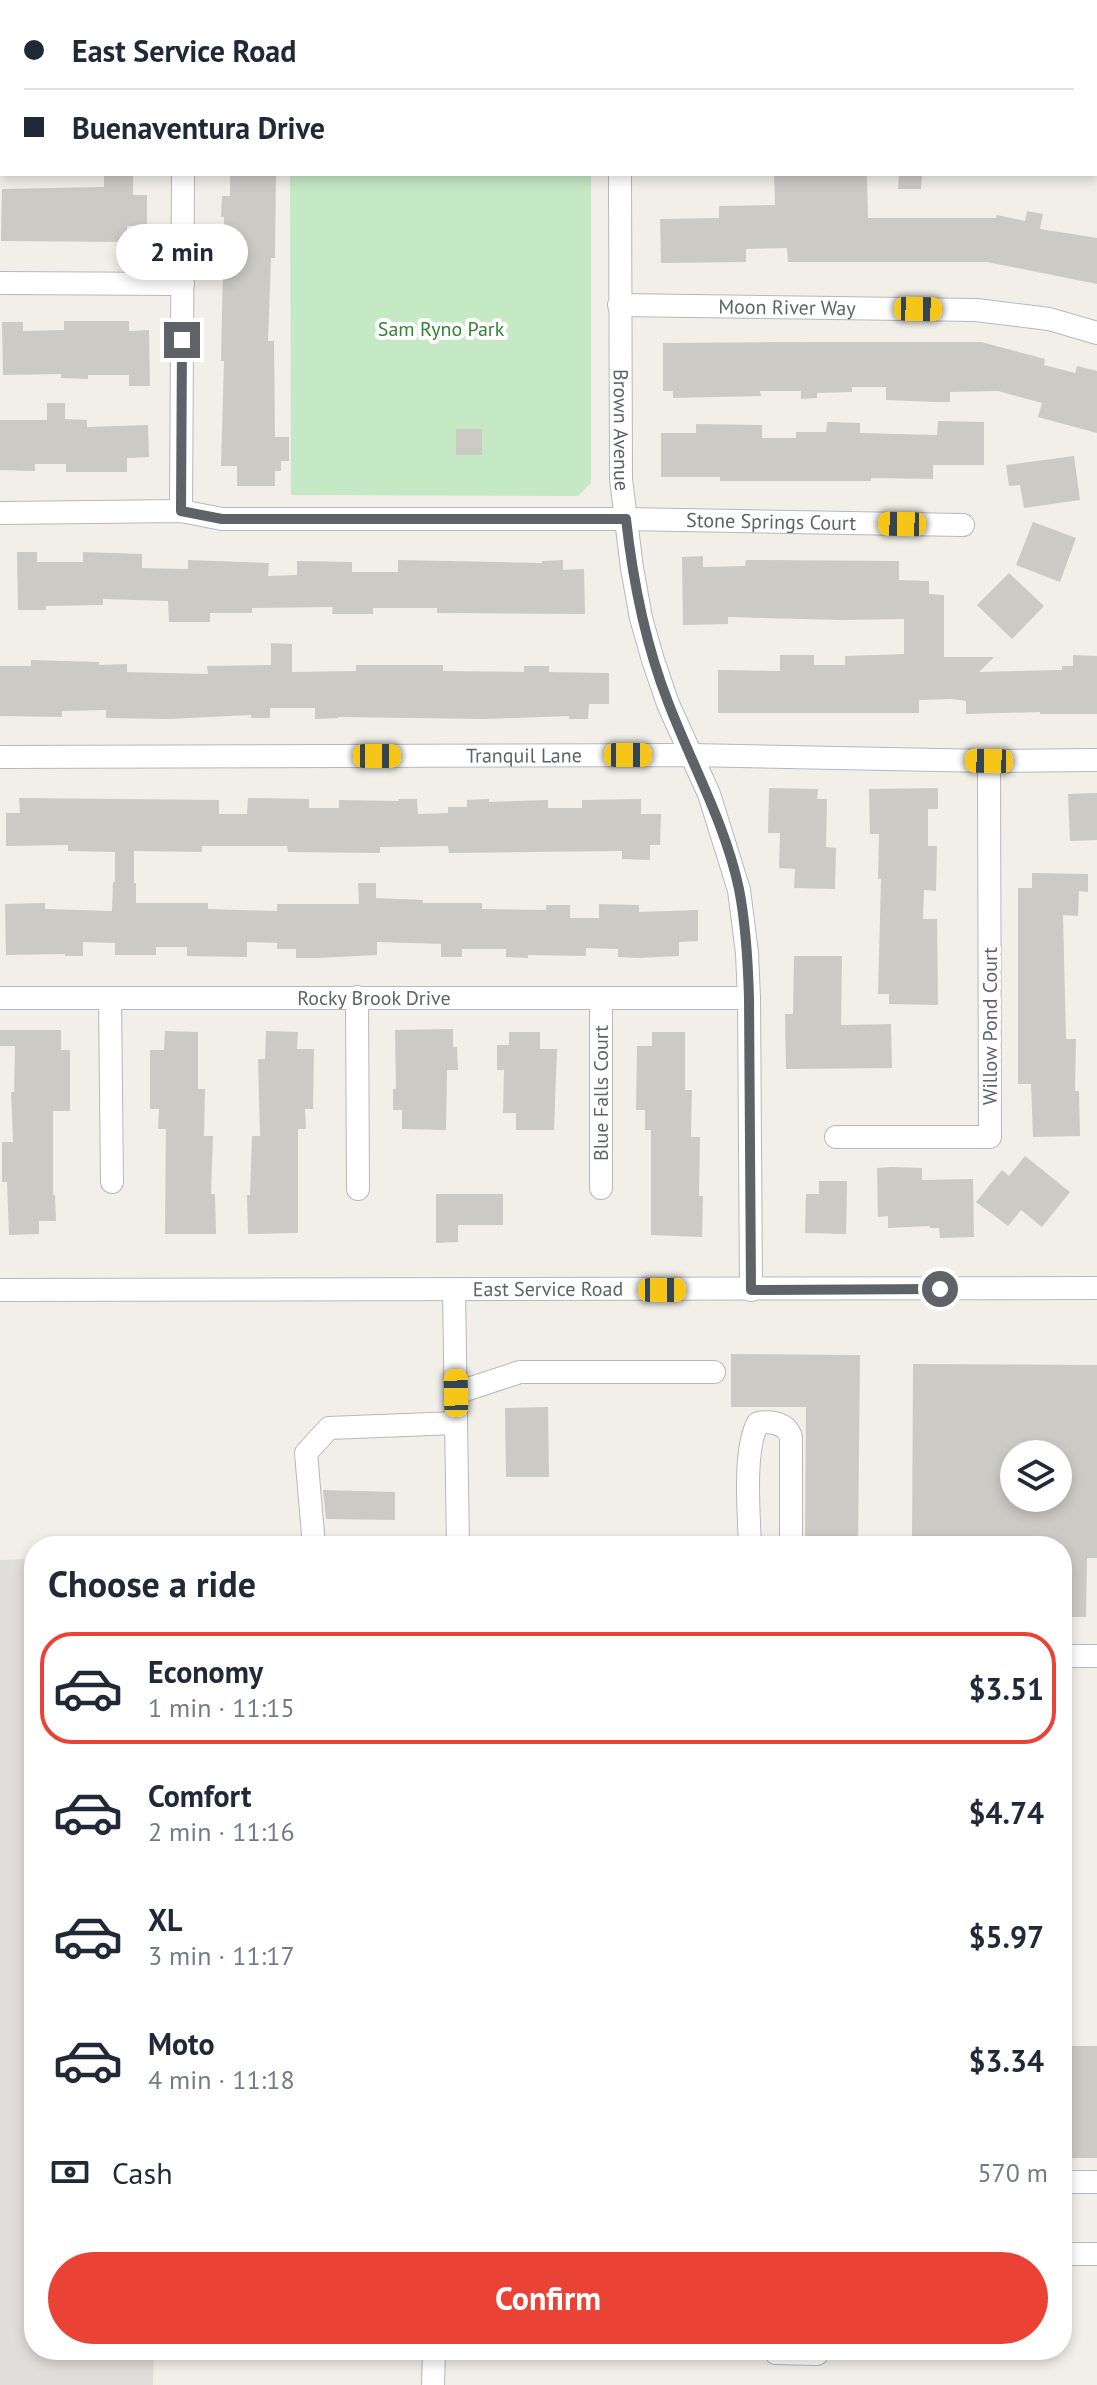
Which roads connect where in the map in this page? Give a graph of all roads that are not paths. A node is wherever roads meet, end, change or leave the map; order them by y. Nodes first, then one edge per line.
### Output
1 (183, 176) edge
2 (620, 176) edge
3 (0, 283) edge
4 (183, 284) junction
5 (619, 305) junction
6 (1097, 333) edge
7 (181, 511) junction
8 (0, 513) edge
9 (626, 519) junction
10 (963, 525) dead end
11 (691, 755) junction
12 (0, 757) edge
13 (1097, 760) edge
14 (989, 761) junction
15 (357, 997) junction
16 (0, 998) edge
17 (601, 998) junction
18 (749, 998) junction
19 (110, 999) junction
20 (836, 1137) dead end
21 (112, 1182) dead end
22 (601, 1188) dead end
23 (358, 1189) dead end
24 (1097, 1288) edge
25 (0, 1290) edge
26 (454, 1290) junction
27 (751, 1290) junction
28 (714, 1372) dead end
29 (456, 1393) junction
30 (456, 1423) junction
31 (313, 1536) edge
32 (458, 1536) edge
33 (750, 1536) edge
34 (791, 1536) edge
35 (1072, 1656) edge
36 (1097, 1656) edge
37 (1072, 2182) edge
38 (1097, 2182) edge
39 (1072, 2254) edge
40 (1097, 2254) edge
41 (434, 2360) edge
42 (433, 2385) edge

1 - 4 street
2 - 5 street, Brown Avenue
3 - 4 street
4 - 7 street
5 - 6 street, Moon River Way
5 - 9 street, Brown Avenue
7 - 8 street, Stone Springs Court
7 - 9 street, Stone Springs Court
9 - 10 street, Stone Springs Court
9 - 11 street, Brown Avenue
11 - 12 street, Tranquil Lane
11 - 14 street, Tranquil Lane
11 - 18 street, Brown Avenue
13 - 14 street, Tranquil Lane
14 - 20 street, Willow Pond Court
15 - 17 street, Rocky Brook Drive
15 - 19 street, Rocky Brook Drive
15 - 23 street
16 - 19 street, Rocky Brook Drive
17 - 18 street, Rocky Brook Drive
17 - 22 street, Blue Falls Court
18 - 27 street, Brown Avenue
19 - 21 street
24 - 27 street, East Service Road
25 - 26 street, East Service Road
26 - 27 street, East Service Road
26 - 29 street
28 - 29 street
29 - 30 street
30 - 31 street
30 - 32 street
33 - 34 street
35 - 36 street
37 - 38 street
39 - 40 street
41 - 42 street

